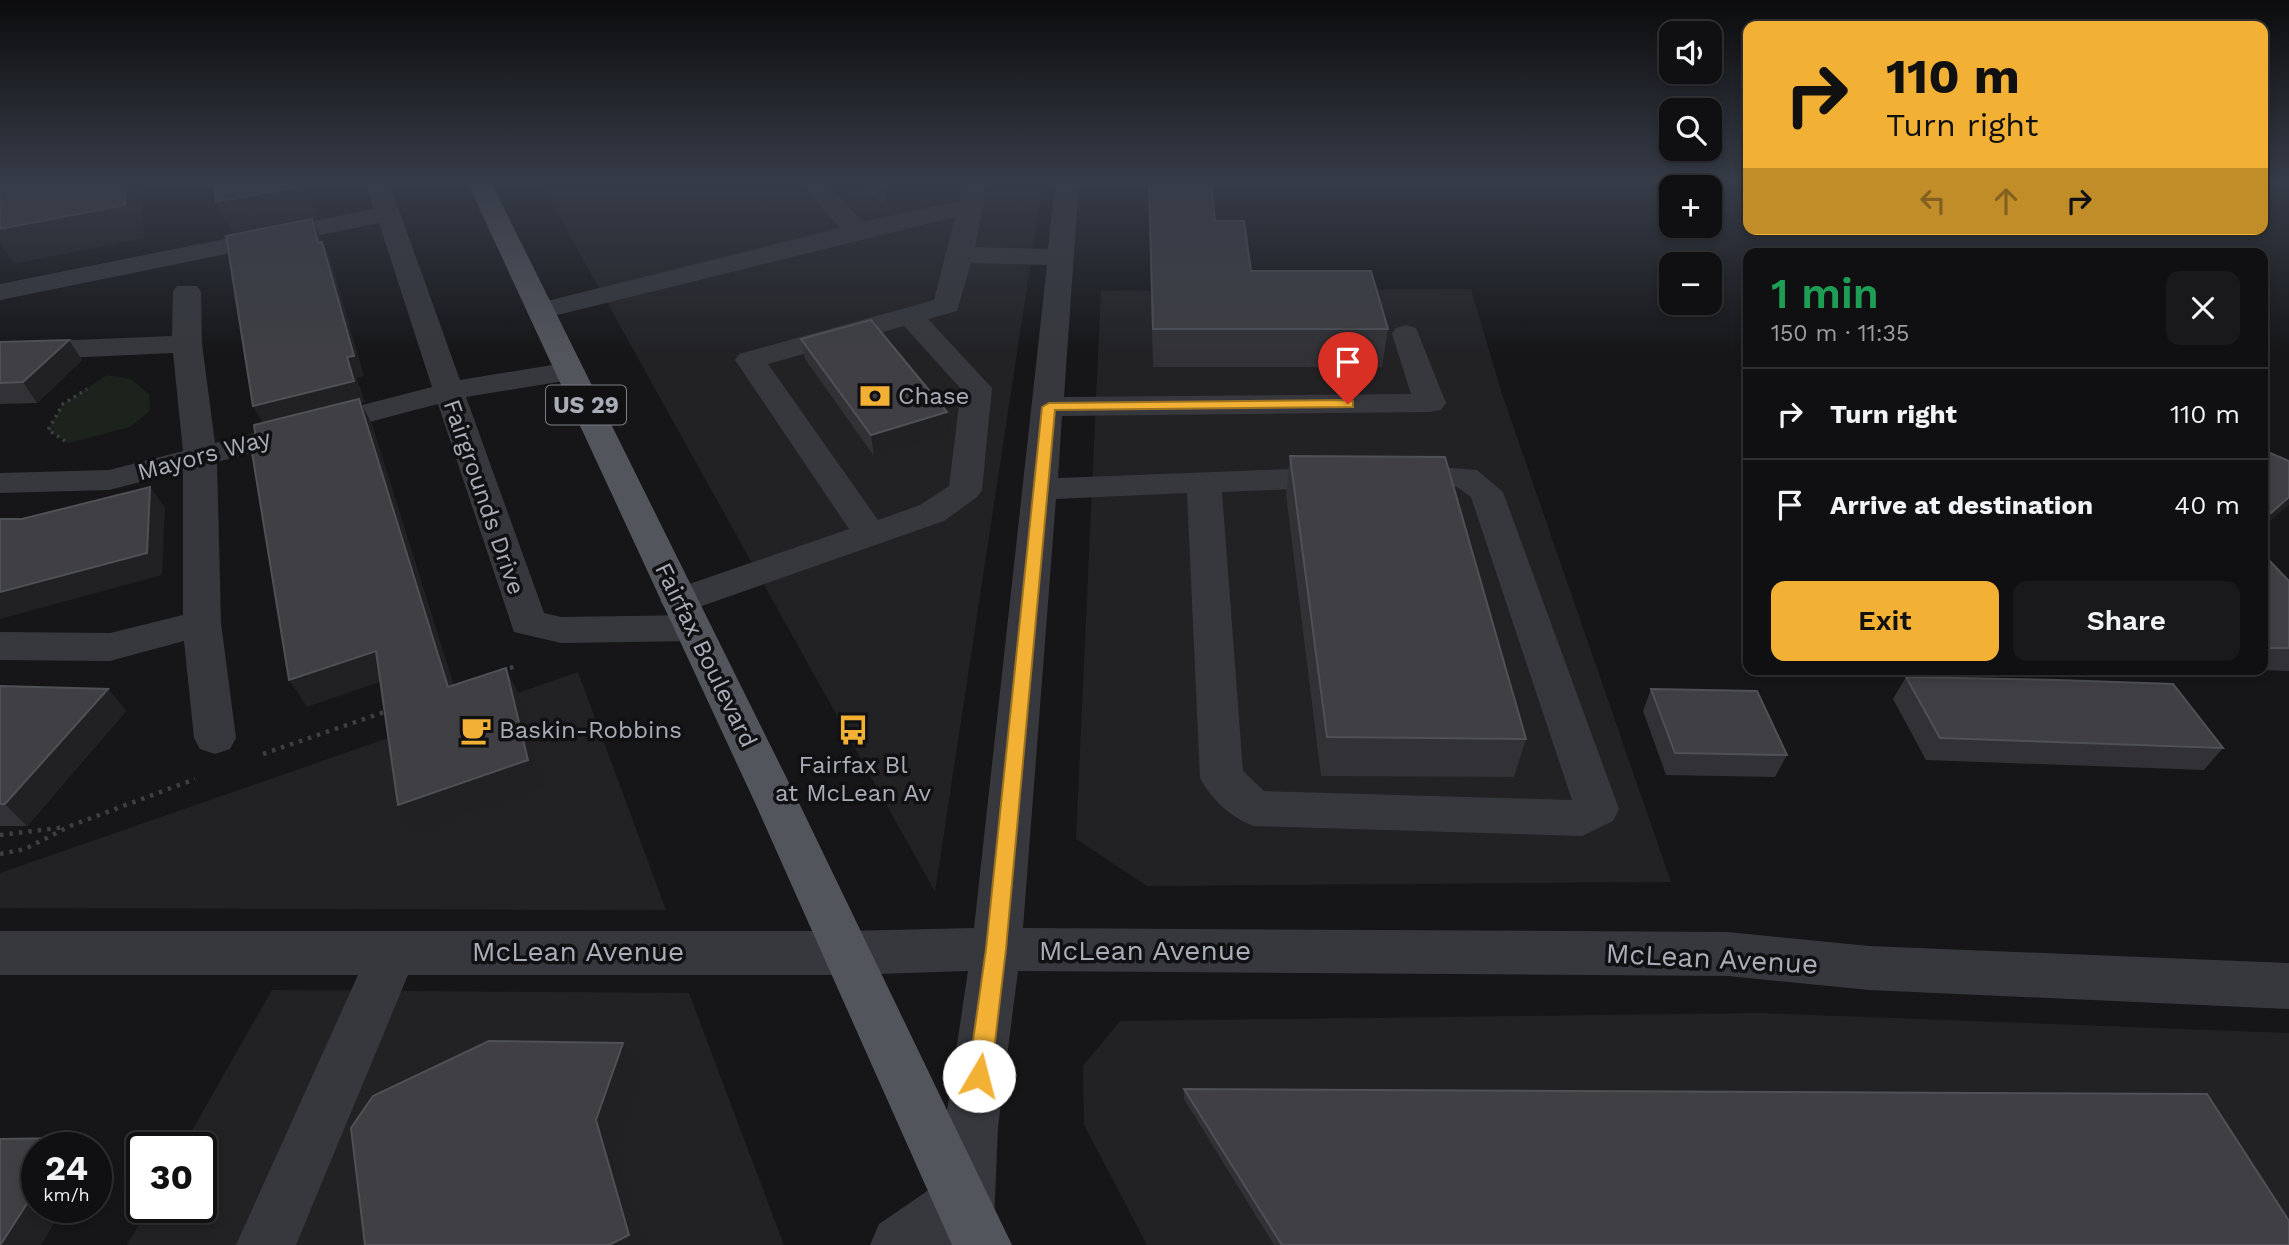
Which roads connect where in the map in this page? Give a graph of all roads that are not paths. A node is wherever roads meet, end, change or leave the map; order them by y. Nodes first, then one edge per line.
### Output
1 (258, 240) edge
2 (396, 240) edge
3 (507, 240) edge
4 (821, 240) edge
5 (963, 240) edge
6 (1062, 240) edge
7 (960, 255) junction
8 (1061, 257) junction
9 (0, 292) edge
10 (187, 292) dead end
11 (541, 310) junction
12 (909, 315) junction
13 (1406, 334) dead end
14 (187, 344) junction
15 (0, 352) edge
16 (570, 371) junction
17 (448, 392) junction
18 (1049, 407) junction
19 (200, 456) junction
20 (0, 483) edge
21 (1204, 484) junction
22 (1041, 489) junction
23 (871, 535) junction
24 (686, 615) junction
25 (202, 623) junction
26 (0, 646) edge
27 (215, 738) dead end
28 (996, 949) junction
29 (393, 952) junction
30 (0, 953) edge
31 (846, 953) junction
32 (2289, 986) edge
33 (969, 1231) edge
34 (265, 1245) edge
35 (900, 1245) edge

1 - 9 street
2 - 17 street, Fairgrounds Drive
3 - 11 main road, Fairfax Boulevard / US 29
4 - 11 street
5 - 7 street
6 - 8 street
7 - 8 street
7 - 12 street
8 - 18 street
10 - 14 street
11 - 16 main road, Fairfax Boulevard / US 29
12 - 23 street, Fairgrounds Drive
12 - 23 street
13 - 18 street
14 - 15 street
14 - 19 street
16 - 17 street, Mayors Way
16 - 24 main road, Fairfax Boulevard / US 29
17 - 19 street, Mayors Way
17 - 24 street, Fairgrounds Drive
18 - 22 street
19 - 20 street, Mayors Way
19 - 25 street
21 - 21 street
21 - 22 street
22 - 28 street
23 - 24 street, Fairgrounds Drive
24 - 31 main road, Fairfax Boulevard / US 29
25 - 26 street
25 - 27 street
28 - 31 street, McLean Avenue
28 - 32 street, McLean Avenue
28 - 33 street
29 - 30 street, McLean Avenue
29 - 31 street, McLean Avenue
29 - 34 street
31 - 33 main road, Fairfax Boulevard / US 29
33 - 35 street

